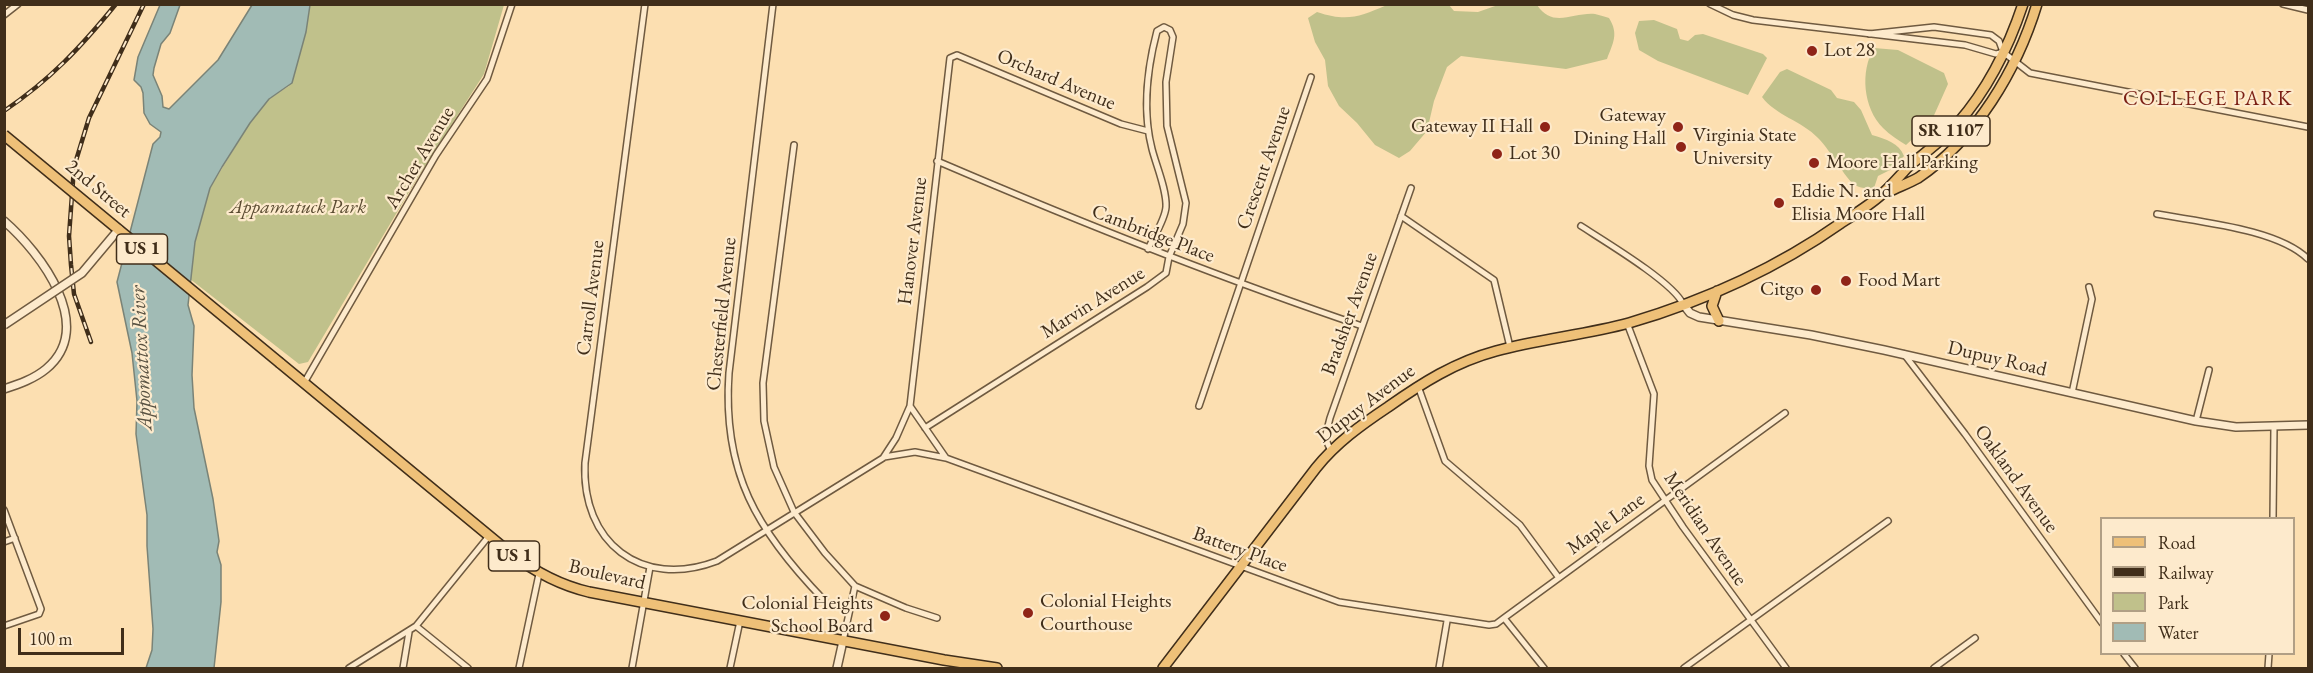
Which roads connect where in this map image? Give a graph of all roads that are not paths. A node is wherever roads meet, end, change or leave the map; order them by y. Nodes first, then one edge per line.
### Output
1 (18, 4) edge
2 (512, 4) edge
3 (645, 4) edge
4 (773, 4) edge
5 (1710, 4) edge
6 (2023, 4) edge
7 (2037, 4) edge
8 (2283, 4) edge
9 (2308, 10) edge
10 (4, 15) edge
11 (1869, 34) junction
12 (2003, 52) junction
13 (953, 56) joint
14 (2014, 61) junction
15 (1311, 77) dead end
16 (2308, 127) edge
17 (1148, 131) junction
18 (4, 135) edge
19 (794, 145) dead end
20 (937, 161) junction
21 (1411, 188) dead end
22 (1881, 195) junction
23 (2157, 214) dead end
24 (1401, 216) junction
25 (4, 221) edge
26 (1581, 226) dead end
27 (119, 229) junction
28 (1148, 249) junction
29 (1169, 257) junction
30 (2308, 259) edge
31 (1240, 284) junction
32 (2089, 287) dead end
33 (1717, 291) junction
34 (1683, 304) junction
35 (1719, 321) junction
36 (1627, 323) junction
37 (4, 326) edge
38 (1362, 326) junction
39 (1510, 347) junction
40 (1904, 354) junction
41 (280, 363) joint
42 (2209, 370) dead end
43 (304, 383) junction
44 (1418, 386) junction
45 (4, 389) edge
46 (2072, 393) junction
47 (910, 406) junction
48 (1199, 406) dead end
49 (1785, 413) dead end
50 (2196, 421) junction
51 (2308, 425) edge
52 (2274, 427) junction
53 (925, 428) junction
54 (1330, 451) junction
55 (883, 458) junction
56 (946, 458) junction
57 (1665, 500) junction
58 (4, 510) edge
59 (794, 512) junction
60 (2273, 517) edge
61 (1888, 521) dead end
62 (765, 531) junction
63 (489, 536) junction
64 (15, 538) junction
65 (4, 542) edge
66 (1239, 566) junction
67 (650, 567) junction
68 (539, 574) junction
69 (1559, 578) junction
70 (855, 586) junction
71 (824, 600) dead end
72 (643, 603) junction
73 (937, 618) dead end
74 (1504, 618) junction
75 (1751, 620) junction
76 (2100, 620) edge
77 (740, 621) junction
78 (1447, 621) junction
79 (4, 626) edge
80 (416, 626) junction
81 (409, 632) junction
82 (1975, 638) dead end
83 (843, 641) junction
84 (2125, 655) edge
85 (943, 664) edge
86 (349, 669) edge
87 (403, 669) edge
88 (468, 669) edge
89 (519, 669) edge
90 (632, 669) edge
91 (730, 669) edge
92 (837, 669) edge
93 (997, 669) edge
94 (1163, 669) edge
95 (1439, 669) edge
96 (1544, 669) edge
97 (1684, 669) edge
98 (1786, 669) edge
99 (1934, 669) edge
100 (2135, 669) edge

1 - 10 street
2 - 43 street, Archer Avenue
3 - 67 street, Carroll Avenue
4 - 62 street, Chesterfield Avenue
5 - 11 street
6 - 12 main road, SR 1107
7 - 14 main road, SR 1107
8 - 9 street
11 - 12 street
11 - 12 street
12 - 14 street
12 - 22 main road, SR 1107
13 - 17 street, Orchard Avenue
13 - 20 street, Hanover Avenue
14 - 16 street
14 - 22 main road, SR 1107
15 - 31 street, Crescent Avenue
17 - 28 street, Marvin Avenue
17 - 29 street, Marvin Avenue
18 - 27 main road, 2nd Street / US 1, bridge
19 - 59 street
20 - 28 street, Cambridge Place
20 - 47 street, Hanover Avenue
21 - 24 street, Bradsher Avenue
22 - 33 main road, SR 1107
23 - 30 street
24 - 38 street, Bradsher Avenue
24 - 39 street
25 - 45 street
26 - 34 street
27 - 37 street, bridge
27 - 41 main road, 2nd Street / US 1, bridge
28 - 29 street, Cambridge Place
29 - 31 street, Cambridge Place
29 - 53 street, Marvin Avenue
31 - 38 street, Cambridge Place
31 - 48 street, Crescent Avenue
32 - 46 street
33 - 34 main road, SR 1107
33 - 35 main road
34 - 35 street, Dupuy Road
34 - 36 main road, Dupuy Avenue / SR 1107
35 - 40 street, Dupuy Road
36 - 39 main road, Dupuy Avenue
36 - 57 street, Meridian Avenue
38 - 54 street, Bradsher Avenue
39 - 44 main road, Dupuy Avenue
40 - 46 street, Dupuy Road
40 - 76 street, Oakland Avenue
41 - 43 main road, Boulevard / US 1
42 - 50 street
43 - 63 main road, Boulevard / US 1
44 - 54 main road, Dupuy Avenue
44 - 69 street
46 - 50 street, Dupuy Road
47 - 53 street
47 - 55 street
49 - 57 street, Maple Lane
50 - 52 street, Dupuy Road
51 - 52 street, Dupuy Road
52 - 60 street
53 - 56 street
54 - 66 main road, Dupuy Avenue
55 - 56 street
55 - 59 street
56 - 66 street, Battery Place
57 - 69 street, Maple Lane
57 - 75 street, Meridian Avenue
58 - 64 street
59 - 62 street
59 - 70 street
61 - 75 street
62 - 67 street
62 - 71 street, Chesterfield Avenue
63 - 68 main road, Boulevard / US 1
63 - 80 street
64 - 65 street
64 - 79 street
66 - 78 street, Battery Place
66 - 94 main road, Dupuy Avenue
67 - 72 street
68 - 72 main road, Boulevard / US 1
68 - 89 street
69 - 74 street, Maple Lane
70 - 73 street
70 - 83 street
72 - 77 main road, Boulevard / US 1
72 - 90 street
74 - 78 street, Battery Place
74 - 96 street
75 - 97 street
75 - 98 street, Meridian Avenue
77 - 83 main road, Boulevard / US 1
77 - 91 street
78 - 95 street
80 - 81 street
80 - 88 street
81 - 86 street
81 - 87 street
82 - 99 street
83 - 85 main road, Boulevard / US 1
83 - 92 street
84 - 100 street
85 - 93 main road, Boulevard / US 1

